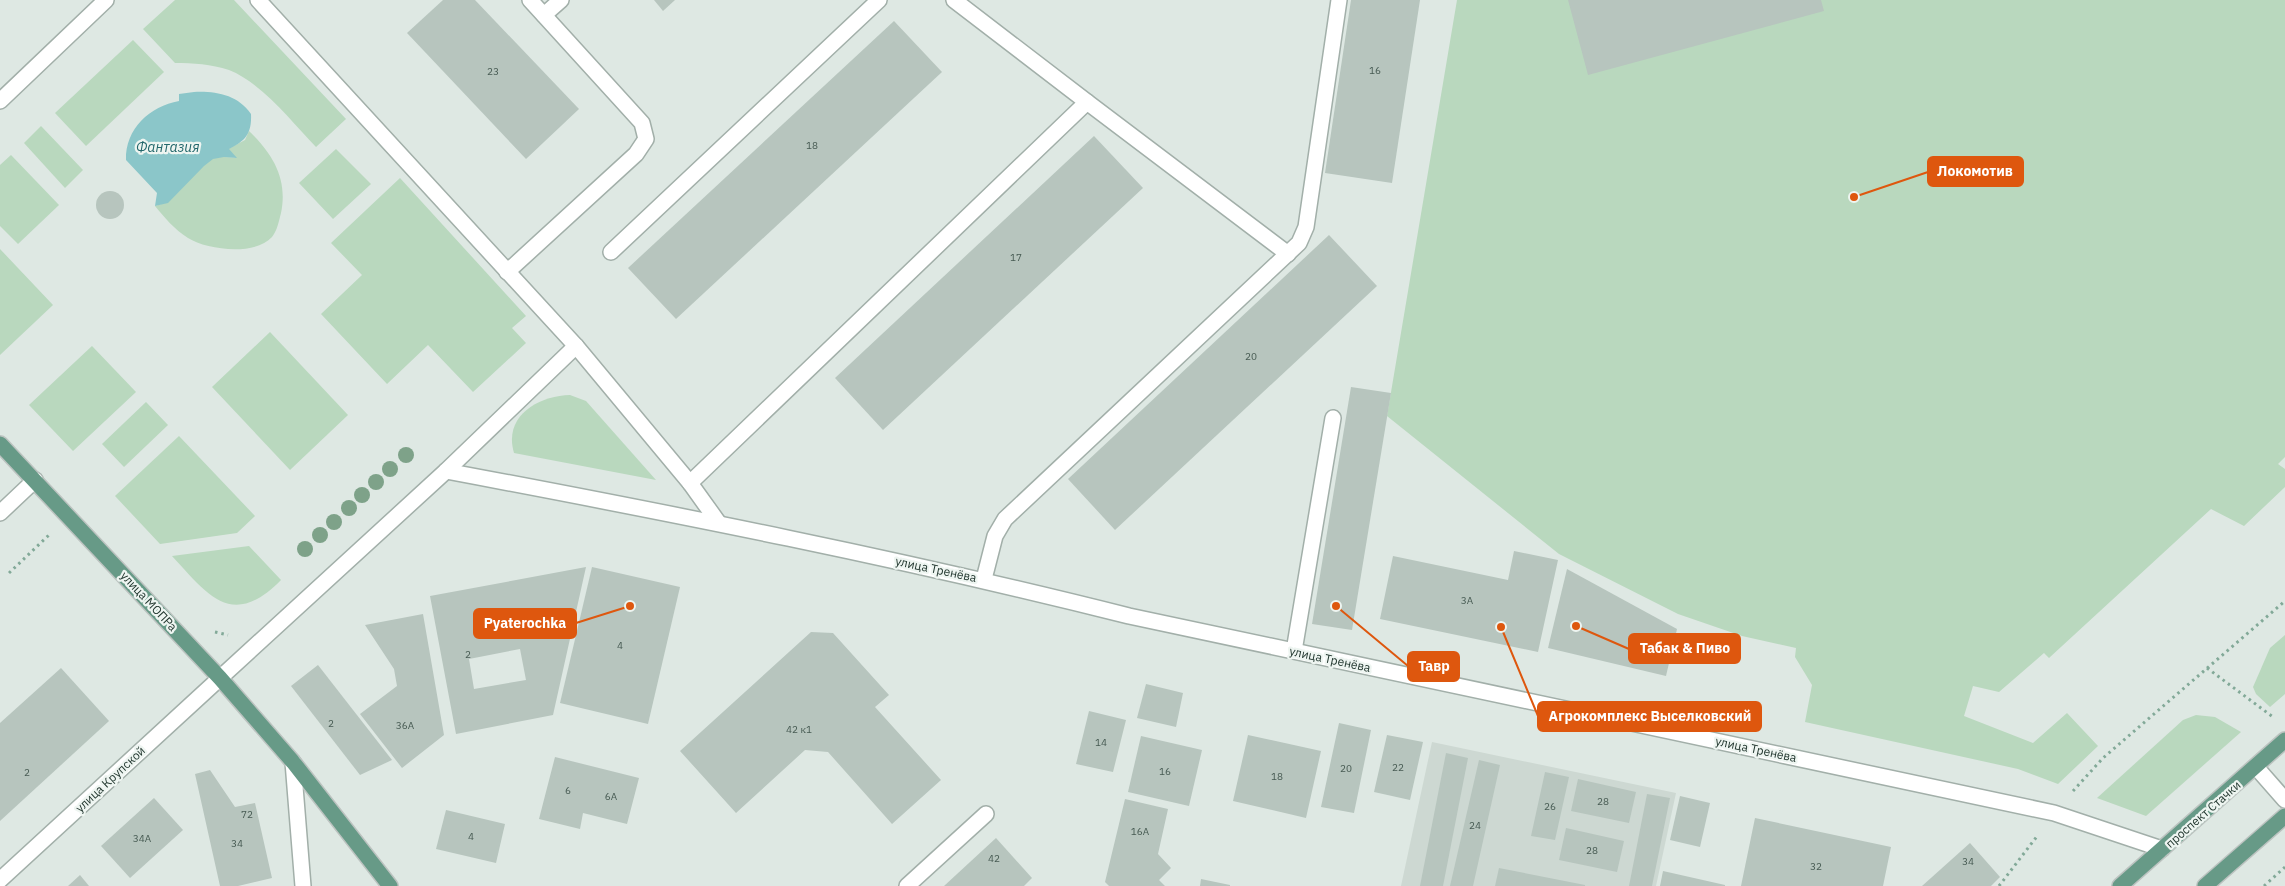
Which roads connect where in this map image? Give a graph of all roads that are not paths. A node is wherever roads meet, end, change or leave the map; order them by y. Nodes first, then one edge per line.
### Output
1 (106, 0) edge
2 (258, 0) edge
3 (530, 0) edge
4 (561, 0) edge
5 (880, 0) edge
6 (954, 0) edge
7 (1338, 0) edge
8 (544, 15) junction
9 (0, 101) edge
10 (1087, 102) junction
11 (611, 252) dead end
12 (1288, 254) junction
13 (507, 272) junction
14 (576, 346) junction
15 (1334, 418) dead end
16 (0, 444) edge
17 (446, 470) junction
18 (35, 480) junction
19 (690, 483) junction
20 (0, 513) edge
21 (718, 522) junction
22 (984, 580) junction
23 (1294, 651) junction
24 (220, 678) junction
25 (2285, 740) edge
26 (293, 762) junction
27 (2256, 767) junction
28 (2285, 800) edge
29 (986, 814) dead end
30 (2285, 816) edge
31 (2162, 849) junction
32 (0, 880) edge
33 (303, 886) edge
34 (390, 886) edge
35 (907, 886) edge
36 (2120, 886) edge
37 (2205, 886) edge

1 - 9 street
2 - 13 street
3 - 8 street
4 - 8 street
5 - 11 street
6 - 10 street
7 - 12 street
8 - 13 street
10 - 12 street
10 - 19 street
12 - 22 street
13 - 14 street
14 - 17 street, улица Крупской
14 - 19 street
15 - 23 street
16 - 18 main road, улица МОПРа
17 - 21 street, улица Тренёва
17 - 24 street, улица Крупской
18 - 20 street
18 - 24 main road, улица МОПРа
19 - 21 street
21 - 22 street, улица Тренёва
22 - 23 street, улица Тренёва
23 - 31 street, улица Тренёва
24 - 26 main road, улица МОПРа
24 - 32 street, улица Крупской
25 - 27 main road, проспект Стачки
26 - 33 street
26 - 34 main road, улица МОПРа
27 - 28 street
27 - 31 main road, проспект Стачки
29 - 35 street
30 - 37 main road
31 - 36 main road, проспект Стачки

